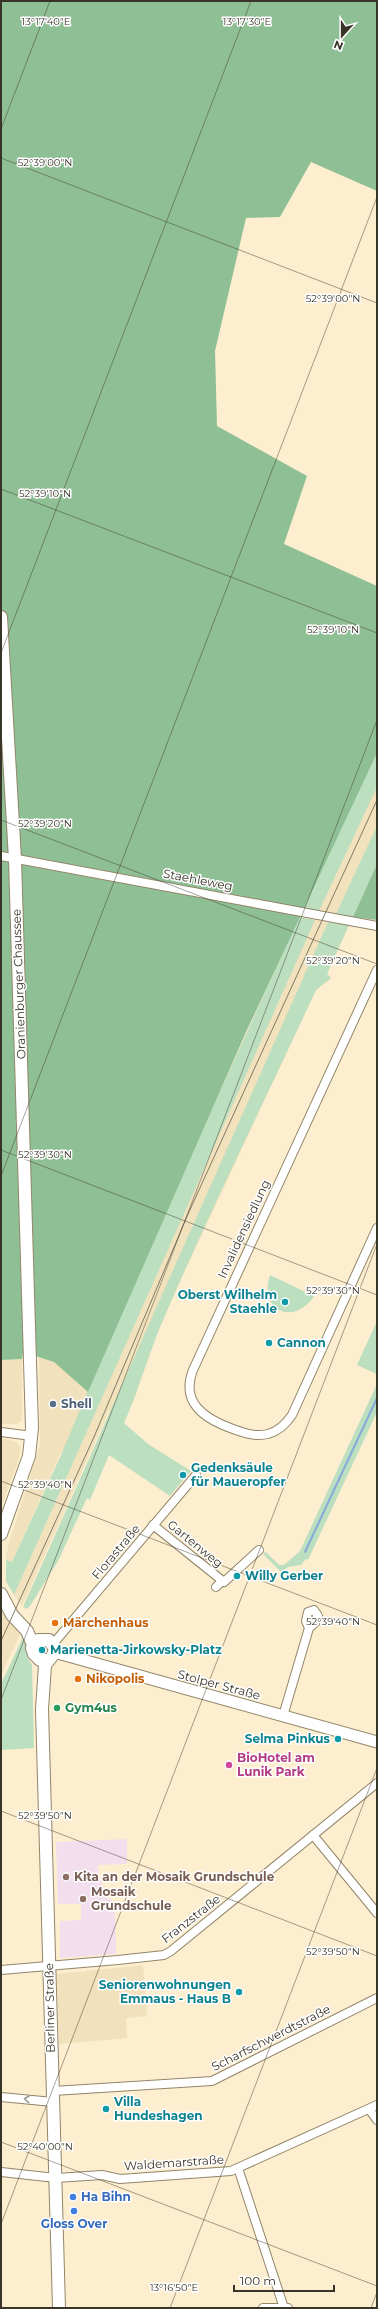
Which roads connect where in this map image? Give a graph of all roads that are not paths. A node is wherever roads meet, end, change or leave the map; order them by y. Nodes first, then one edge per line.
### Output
1 (1, 617) edge
2 (1, 856) edge
3 (15, 859) junction
4 (377, 926) edge
5 (377, 970) edge
6 (377, 1228) edge
7 (1, 1432) edge
8 (32, 1436) junction
9 (196, 1475) dead end
10 (153, 1525) junction
11 (1, 1534) edge
12 (259, 1550) dead end
13 (222, 1581) junction
14 (216, 1587) dead end
15 (4, 1599) edge
16 (309, 1628) dead end
17 (46, 1648) junction
18 (42, 1709) junction
19 (283, 1716) junction
20 (377, 1742) edge
21 (377, 1783) edge
22 (313, 1835) junction
23 (377, 1913) edge
24 (49, 1967) junction
25 (1, 1970) edge
26 (377, 1998) edge
27 (53, 2096) junction
28 (1, 2097) edge
29 (373, 2107) edge
30 (377, 2120) edge
31 (238, 2168) junction
32 (1, 2172) edge
33 (56, 2178) junction
34 (59, 2308) edge
35 (263, 2308) edge
36 (286, 2308) edge

1 - 3 main road, Oranienburger Chaussee
2 - 3 street, Staehleweg
3 - 4 street, Staehleweg
3 - 8 main road, Oranienburger Chaussee
5 - 6 street, Invalidensiedlung
7 - 8 street
8 - 11 main road
9 - 10 street, Florastraße
10 - 13 street, Gartenweg
10 - 17 street, Florastraße
12 - 13 street, Gartenweg
13 - 14 street, Gartenweg
15 - 17 main road
16 - 19 street
17 - 18 main road, Berliner Straße
17 - 18 main road, Berliner Straße
17 - 19 main road, Stolper Straße
18 - 24 main road, Berliner Straße
19 - 20 main road, Stolper Straße
21 - 22 street, Franzstraße
22 - 23 street
22 - 24 street, Franzstraße
24 - 25 street, Franzstraße
24 - 27 main road, Berliner Straße
26 - 27 street, Scharfschwerdtstraße
27 -> 28 street, Scharfschwerdtstraße
27 - 33 main road, Berliner Straße
29 - 30 street
29 - 31 street, Waldemarstraße
31 - 33 street, Waldemarstraße
31 - 36 street
32 - 33 street, Waldemarstraße
33 - 34 main road, Berliner Straße
35 - 36 street

